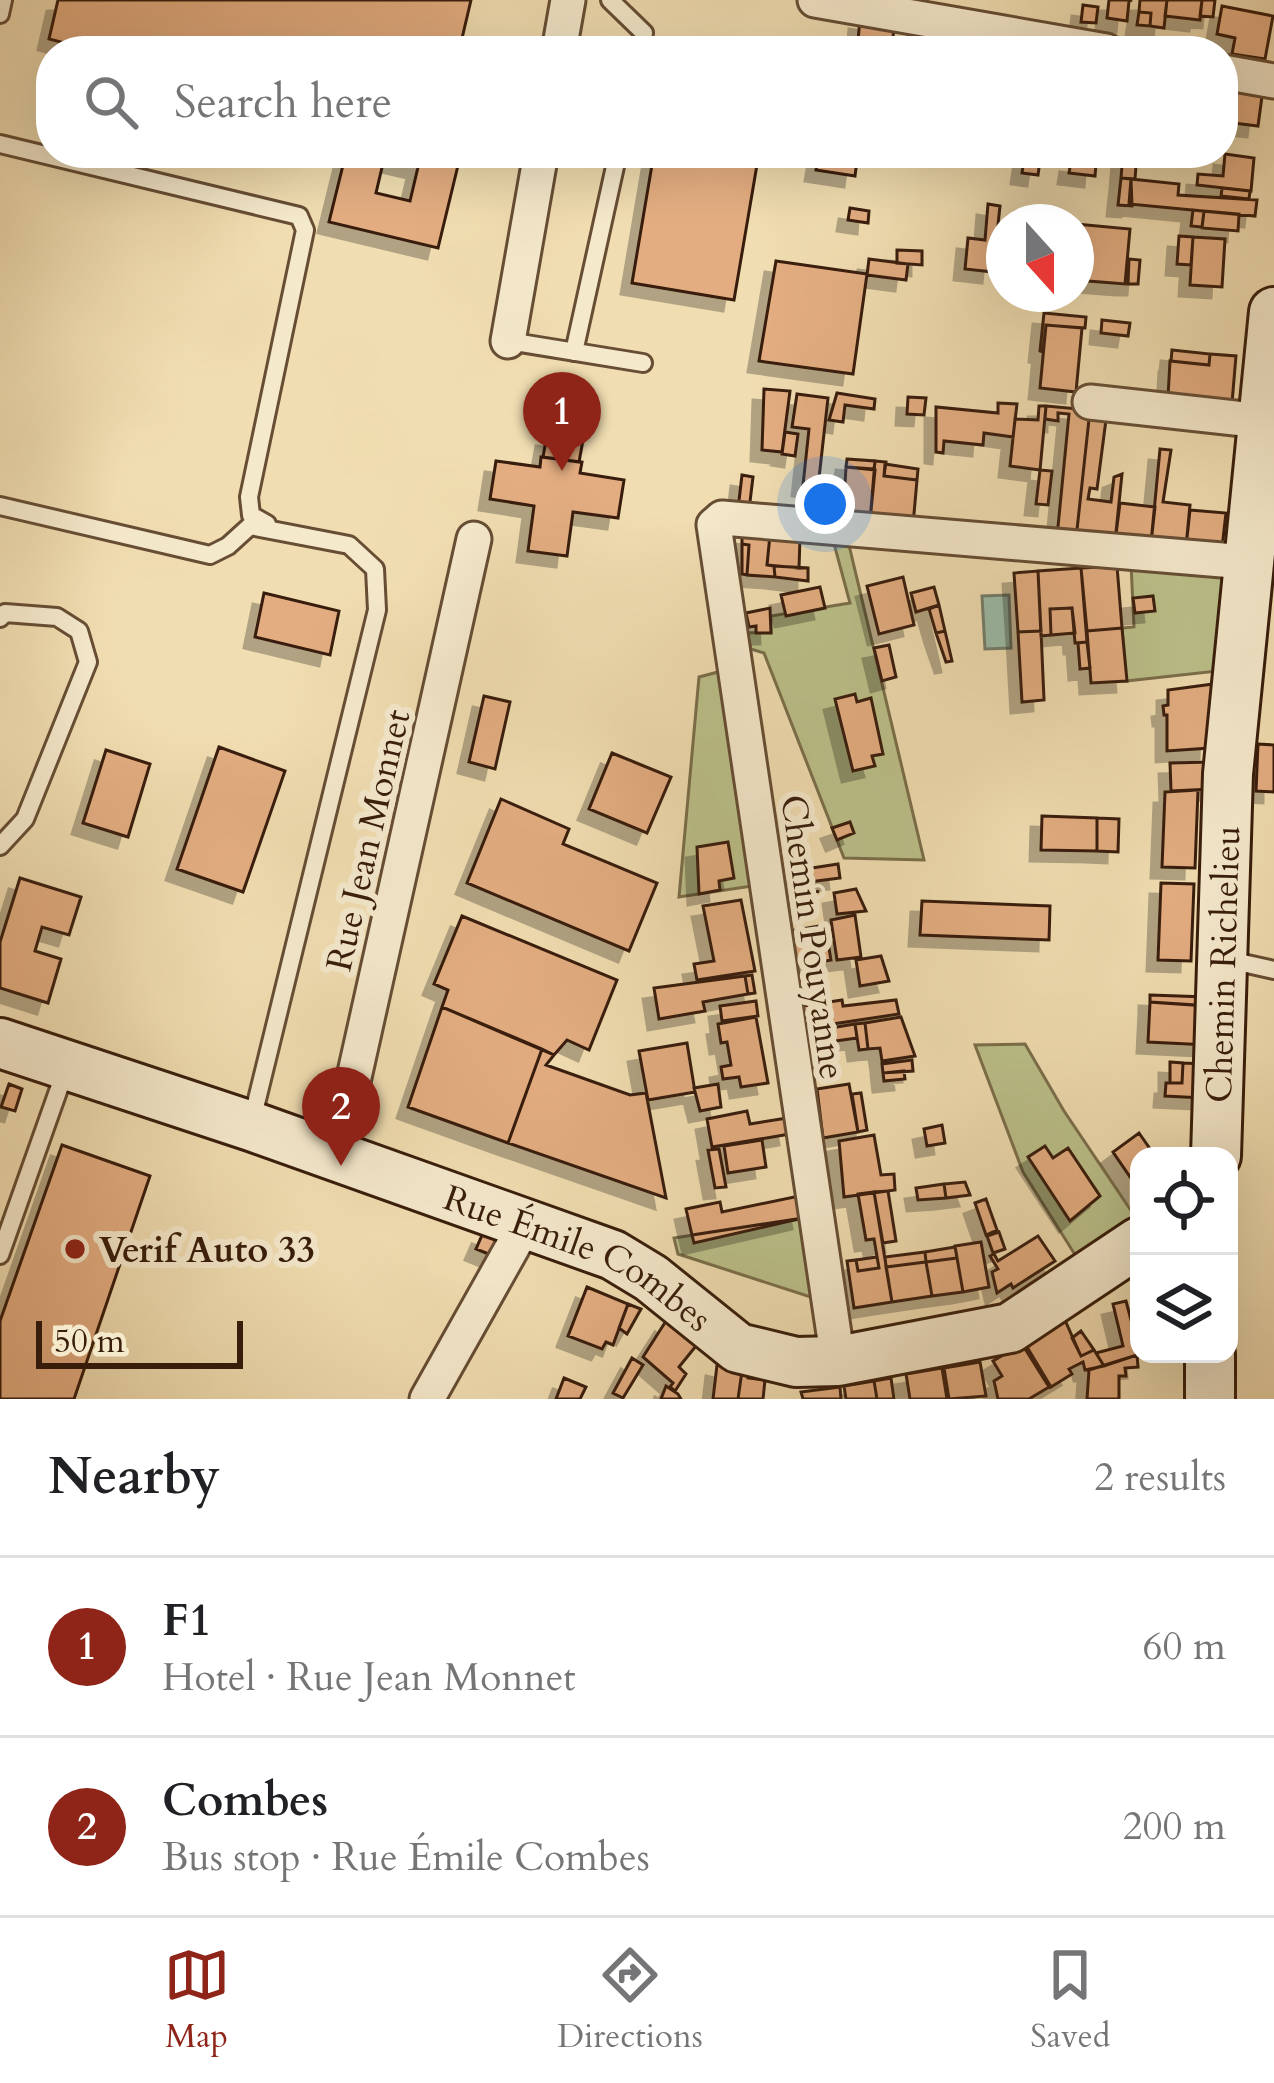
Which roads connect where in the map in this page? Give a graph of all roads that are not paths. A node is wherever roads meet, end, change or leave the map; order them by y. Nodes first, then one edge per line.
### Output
1 (3, 0) edge
2 (568, 0) edge
3 (610, 0) edge
4 (815, 0) edge
5 (0, 14) edge
6 (562, 36) edge
7 (643, 36) edge
8 (1020, 36) edge
9 (1238, 75) edge
10 (1274, 81) edge
11 (0, 144) edge
12 (36, 153) edge
13 (100, 168) edge
14 (538, 168) edge
15 (615, 168) edge
16 (1274, 312) edge
17 (508, 341) joint
18 (574, 352) junction
19 (643, 363) dead end
20 (1090, 402) dead end
21 (1262, 421) junction
22 (0, 506) edge
23 (274, 527) junction
24 (474, 539) dead end
25 (1246, 562) junction
26 (0, 618) edge
27 (0, 846) edge
28 (1222, 959) junction
29 (1274, 970) edge
30 (0, 1043) edge
31 (68, 1066) junction
32 (251, 1126) junction
33 (1216, 1147) edge
34 (336, 1158) junction
35 (526, 1223) junction
36 (1130, 1248) edge
37 (0, 1255) edge
38 (838, 1361) junction
39 (1210, 1363) edge
40 (427, 1399) edge
41 (1210, 1399) edge

1 - 5 lane
2 - 6 street
3 - 7 lane
4 - 8 street
9 - 10 street
11 - 12 lane
13 - 23 lane
14 - 17 street
15 - 18 lane
16 - 21 street, Chemin Richelieu
17 - 18 lane
18 - 19 lane
20 - 21 street
21 - 25 street, Chemin Richelieu
22 - 23 lane
23 - 32 lane
24 - 34 street, Rue Jean Monnet
25 - 28 street, Chemin Richelieu
25 - 38 street, Chemin Pouyanne
26 - 27 lane
28 - 29 lane
28 - 33 street, Chemin Richelieu
30 - 31 street, Rue Émile Combes
31 - 32 street, Rue Émile Combes
31 - 37 lane
32 - 34 street, Rue Émile Combes
34 - 35 street, Rue Émile Combes
35 - 38 street, Rue Émile Combes
35 - 40 street
36 - 38 street, Rue Émile Combes
39 - 41 street

